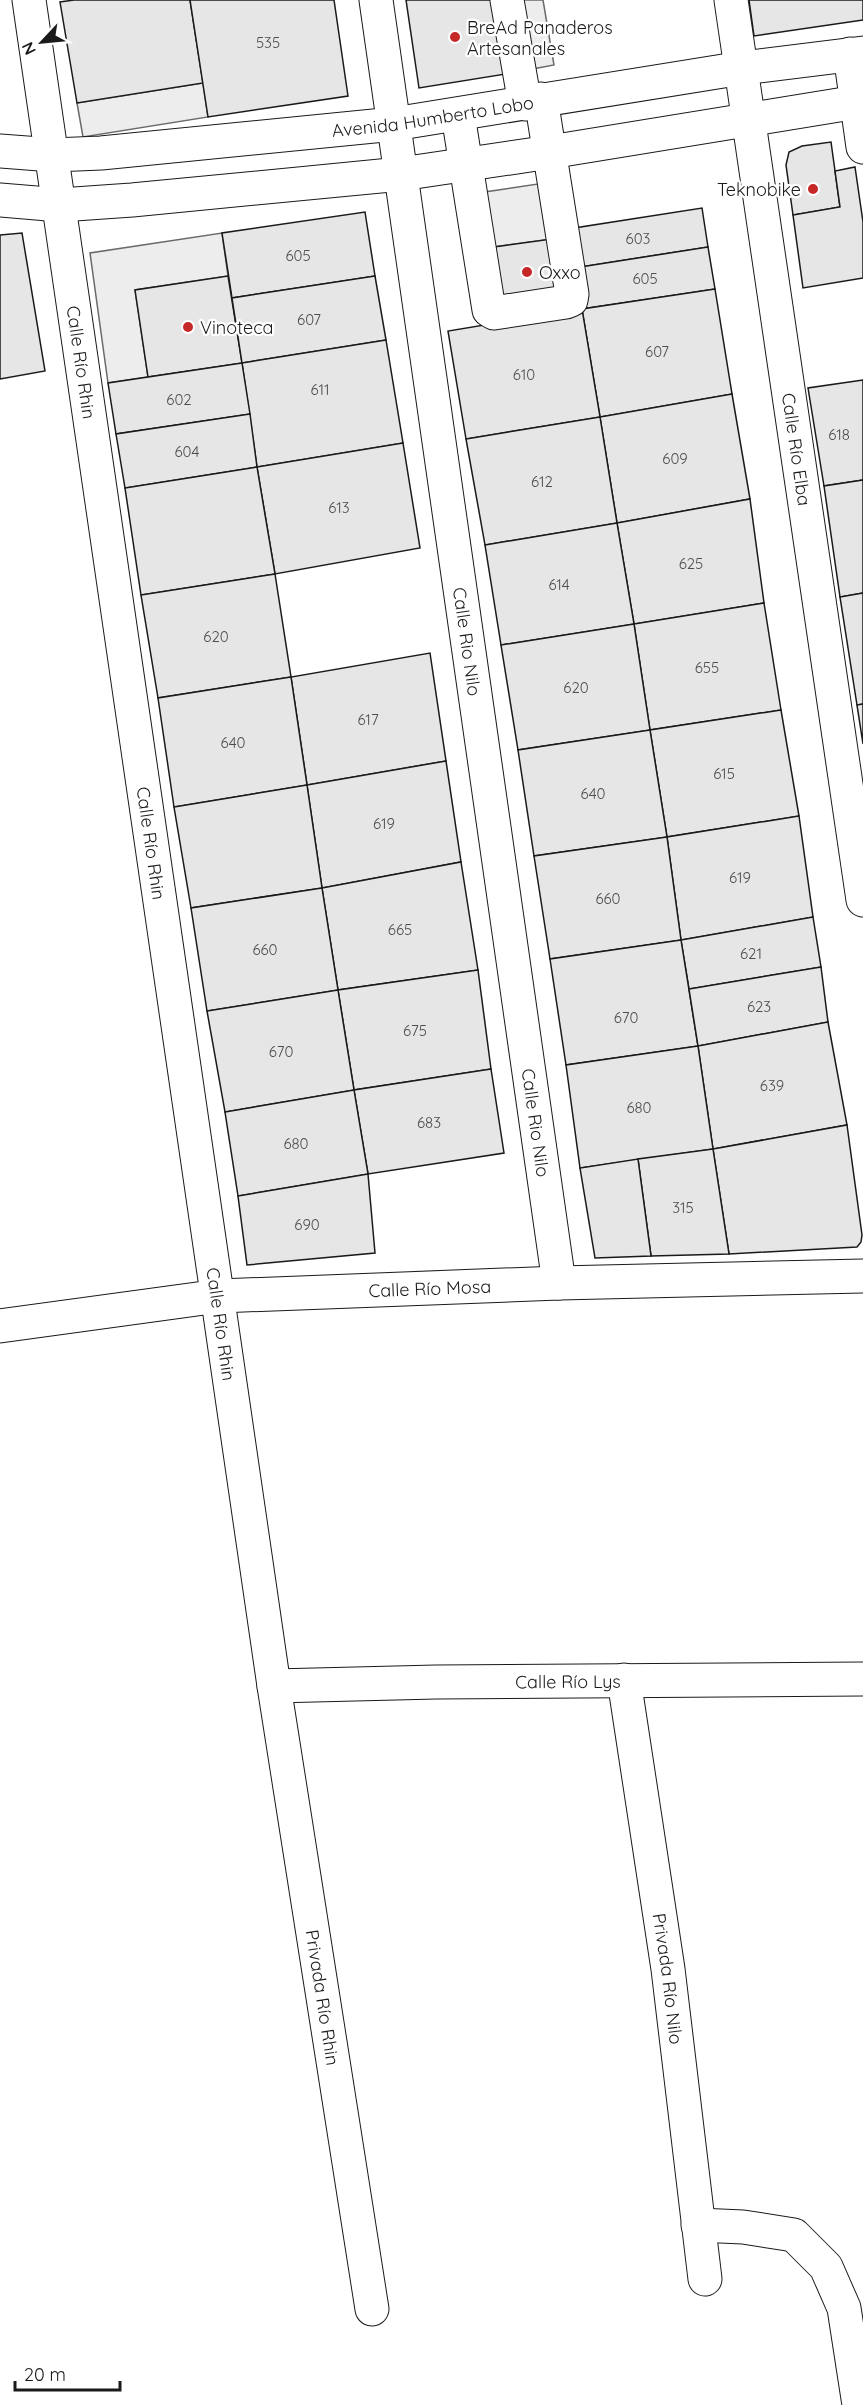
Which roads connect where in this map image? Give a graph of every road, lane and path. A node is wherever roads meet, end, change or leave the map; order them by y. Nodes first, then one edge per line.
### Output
1 (29, 0) edge
2 (376, 0) edge
3 (507, 0) edge
4 (731, 0) edge
5 (856, 53) edge
6 (742, 68) junction
7 (533, 102) junction
8 (860, 102) edge
9 (458, 115) junction
10 (749, 118) junction
11 (394, 124) junction
12 (863, 147) edge
13 (0, 151) edge
14 (550, 152) junction
15 (53, 155) junction
16 (467, 165) junction
17 (401, 174) junction
18 (0, 200) edge
19 (60, 205) junction
20 (863, 900) edge
21 (863, 1276) edge
22 (560, 1283) junction
23 (219, 1296) junction
24 (0, 1326) edge
25 (863, 1679) edge
26 (624, 1680) junction
27 (274, 1686) junction
28 (698, 2225) junction
29 (705, 2279) dead end
30 (372, 2309) dead end
31 (859, 2405) edge

1 - 15 street, Calle Río Rhin
2 - 11 street, Calle Rio Nilo
3 - 7 street
4 - 6 street, Calle Río Elba
5 - 6 street, Avenida Humberto Lobo
5 - 8 street
6 - 7 street, Avenida Humberto Lobo
6 - 10 street, Calle Río Elba
7 - 9 street, Avenida Humberto Lobo
7 - 14 street
8 - 10 street
8 - 12 street
9 - 11 street, Avenida Humberto Lobo
9 - 16 street
10 - 14 street
10 - 20 street, Calle Río Elba
11 - 15 street, Avenida Humberto Lobo
11 - 17 street, Calle Rio Nilo
13 - 15 street, Avenida Humberto Lobo
14 - 16 street
14 - 16 street
15 - 19 street, Calle Río Rhin
16 - 17 street
17 - 19 street
17 - 22 street, Calle Rio Nilo
18 - 19 street
19 - 23 street, Calle Río Rhin
21 - 22 street, Calle Río Mosa
22 - 23 street, Calle Río Mosa
23 - 24 street, Calle Río Mosa
23 - 27 street, Calle Río Rhin
25 - 26 street, Calle Río Lys
26 - 27 street, Calle Río Lys
26 - 28 street, Privada Río Nilo
27 - 30 street, Privada Río Rhin
28 - 29 street, Privada Río Nilo
28 - 31 street

